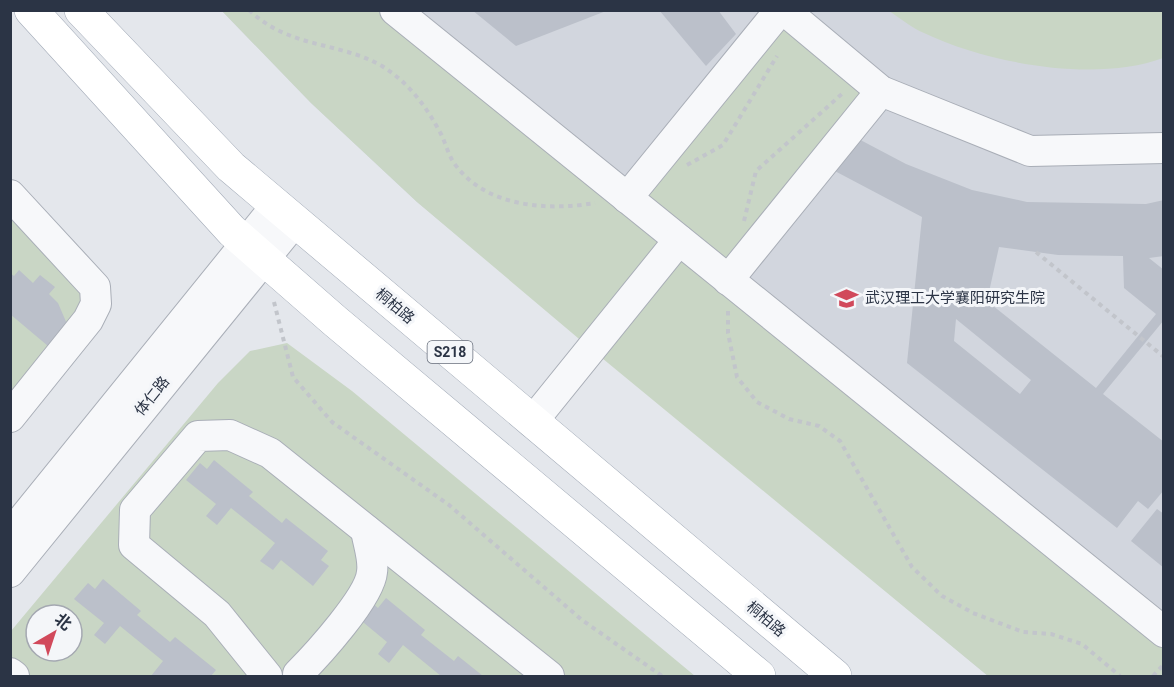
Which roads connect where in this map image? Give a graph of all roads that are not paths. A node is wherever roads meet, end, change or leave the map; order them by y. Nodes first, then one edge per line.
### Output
1 (31, 10) edge
2 (81, 10) edge
3 (395, 10) edge
4 (782, 10) edge
5 (872, 83) junction
6 (1164, 148) edge
7 (10, 195) edge
8 (627, 198) junction
9 (286, 213) junction
10 (679, 240) junction
11 (256, 251) junction
12 (728, 280) junction
13 (21, 384) edge
14 (10, 417) edge
15 (532, 422) junction
16 (366, 530) junction
17 (10, 536) edge
18 (10, 572) edge
19 (1164, 632) edge
20 (10, 673) edge
21 (306, 675) edge
22 (15, 676) edge
23 (267, 676) edge
24 (549, 676) edge
25 (759, 676) edge
26 (835, 676) edge

1 - 11 main road
2 - 9 main road, 桐柏路 / S218
3 - 8 street
4 - 5 street
4 - 8 street
5 - 6 street
5 - 12 street
7 - 13 street
8 - 10 street
9 - 11 street, 体仁路
9 - 15 main road, 桐柏路 / S218
10 - 12 street
10 - 15 street
11 - 17 street, 体仁路
11 - 18 street, 体仁路
11 - 25 main road
12 - 19 street
13 - 14 street
15 - 26 main road, 桐柏路 / S218
16 - 21 street
16 - 23 street
16 - 24 street
20 - 22 street
21 - 23 street

